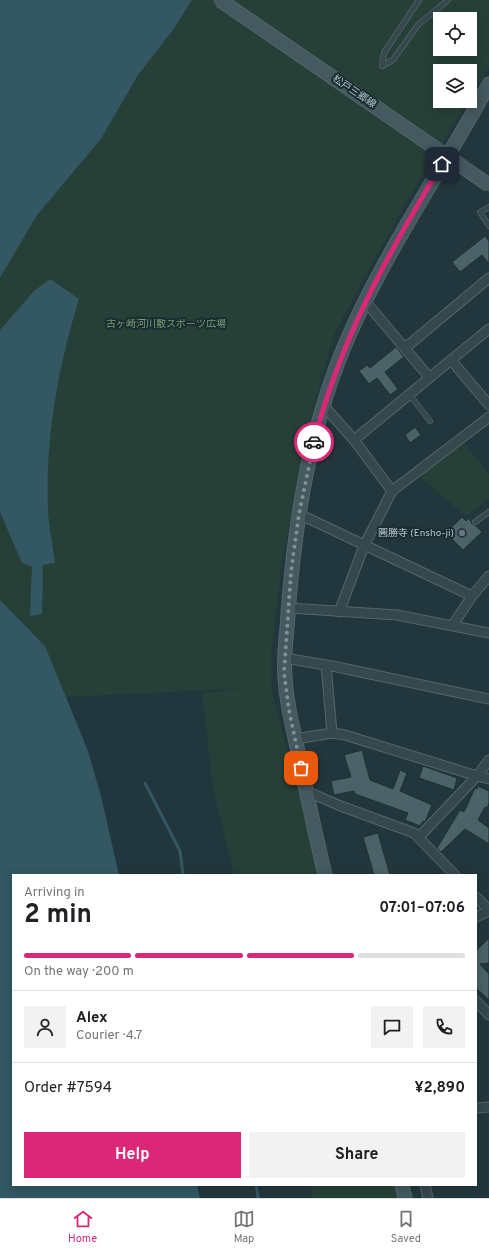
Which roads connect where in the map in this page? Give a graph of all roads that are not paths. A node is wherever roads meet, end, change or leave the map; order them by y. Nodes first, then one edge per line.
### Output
1 (220, 0) edge
2 (419, 0) edge
3 (448, 0) edge
4 (489, 84) edge
5 (489, 185) edge
6 (489, 207) edge
7 (489, 226) edge
8 (489, 278) edge
9 (366, 301) junction
10 (489, 329) edge
11 (405, 348) junction
12 (451, 360) junction
13 (429, 377) junction
14 (409, 394) junction
15 (489, 405) edge
16 (324, 406) junction
17 (489, 417) edge
18 (430, 421) dead end
19 (354, 440) junction
20 (392, 491) junction
21 (489, 512) edge
22 (299, 514) junction
23 (475, 522) dead end
24 (364, 546) junction
25 (489, 576) edge
26 (472, 596) junction
27 (289, 608) junction
28 (339, 612) junction
29 (453, 625) junction
30 (489, 633) edge
31 (285, 658) junction
32 (326, 665) junction
33 (489, 700) edge
34 (332, 733) junction
35 (295, 739) junction
36 (489, 760) edge
37 (476, 776) junction
38 (489, 779) edge
39 (307, 796) junction
40 (420, 837) junction
41 (325, 874) edge
42 (454, 874) edge
43 (477, 897) edge
44 (489, 910) edge
45 (477, 916) edge
46 (477, 1002) edge
47 (489, 1015) edge
48 (489, 1107) edge
49 (477, 1108) edge
50 (402, 1186) edge
51 (425, 1186) edge
52 (405, 1198) edge
53 (428, 1198) edge

1 - 5 street, 松戸三郷線, bridge
2 - 3 lane
4 - 9 street
6 - 7 lane
8 - 11 street
9 - 11 street
9 - 16 street
10 - 12 street
11 - 13 street
12 - 13 street
12 - 15 street
13 - 14 street
14 - 18 lane
14 - 19 street
16 - 19 street
16 - 22 street
17 - 20 street
19 - 20 street
20 - 24 street
21 - 23 lane
22 - 24 street
22 - 27 street
24 - 26 street
24 - 28 street
25 - 26 street
26 - 29 street
27 - 28 street
27 - 31 street
28 - 29 street
29 - 30 street
31 - 32 street
31 - 35 street
32 - 33 street
32 - 34 street
34 - 35 street
34 - 37 street
35 - 39 street
36 - 37 street
37 - 38 street
37 - 40 street
39 - 40 street
39 - 41 street
40 - 42 street
43 - 44 street
44 - 45 street
46 - 47 street
48 - 49 street
50 - 52 street
51 - 53 street

